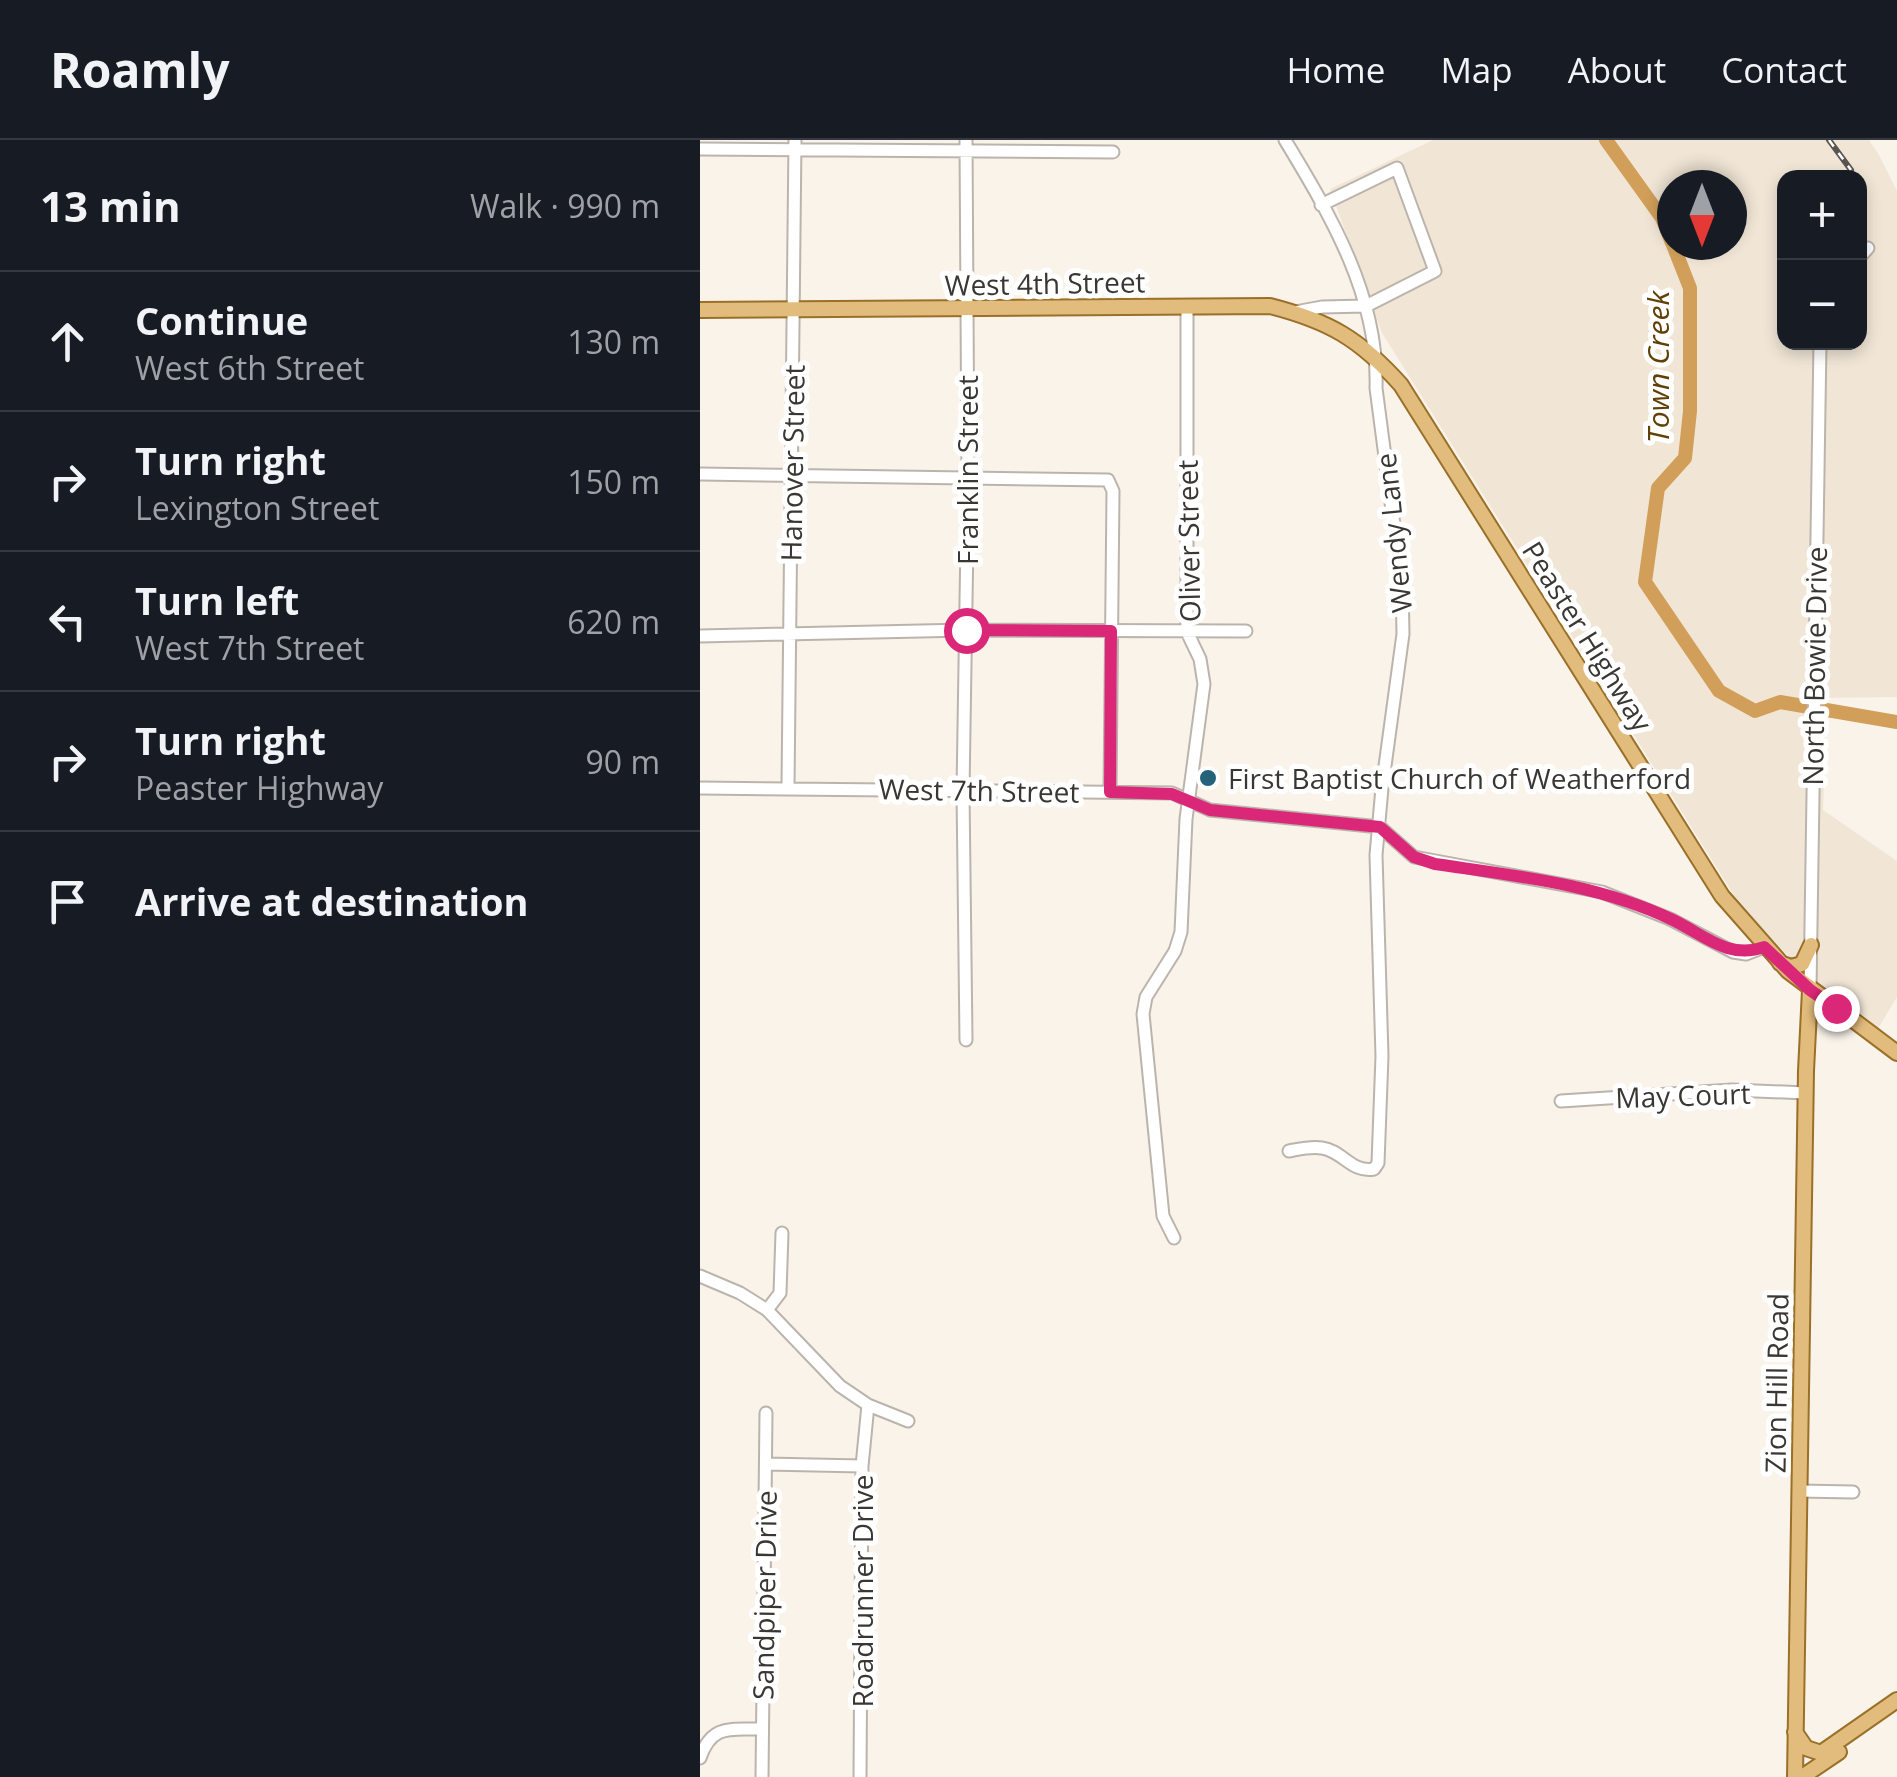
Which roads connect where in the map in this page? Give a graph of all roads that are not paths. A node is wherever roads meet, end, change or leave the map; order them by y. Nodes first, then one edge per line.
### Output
1 (1286, 140) edge
2 (795, 145) edge
3 (966, 145) edge
4 (700, 149) edge
5 (1113, 152) dead end
6 (1321, 205) junction
7 (1187, 306) junction
8 (1366, 306) junction
9 (966, 308) junction
10 (700, 310) edge
11 (794, 311) junction
12 (1295, 312) junction
13 (1820, 350) edge
14 (1377, 358) junction
15 (700, 474) edge
16 (790, 476) junction
17 (968, 476) junction
18 (966, 630) junction
19 (1111, 631) junction
20 (1187, 632) junction
21 (1246, 632) dead end
22 (700, 636) edge
23 (791, 636) junction
24 (788, 787) junction
25 (700, 788) edge
26 (963, 792) junction
27 (1110, 792) junction
28 (1190, 801) junction
29 (1380, 827) junction
30 (1810, 945) junction
31 (1764, 947) junction
32 (1780, 962) junction
33 (1810, 990) junction
34 (1836, 1008) junction
35 (1808, 1021) junction
36 (966, 1040) dead end
37 (1897, 1053) edge
38 (1806, 1092) junction
39 (1561, 1101) dead end
40 (1289, 1151) dead end
41 (782, 1232) dead end
42 (1174, 1238) dead end
43 (700, 1276) edge
44 (767, 1310) junction
45 (868, 1404) junction
46 (766, 1412) dead end
47 (908, 1421) dead end
48 (766, 1464) junction
49 (862, 1466) junction
50 (1799, 1491) junction
51 (1854, 1492) dead end
52 (1897, 1700) edge
53 (1897, 1712) edge
54 (762, 1729) junction
55 (1795, 1732) junction
56 (700, 1758) edge
57 (762, 1777) edge
58 (860, 1777) edge
59 (1795, 1777) edge
60 (1802, 1777) edge

1 - 6 street, Wendy Lane
2 - 3 street
2 - 4 street
2 - 11 street, Hanover Street
3 - 5 street
3 - 9 street, Franklin Street
6 - 8 street, Wendy Lane
6 - 8 street
7 - 9 main road, West 4th Street
7 - 12 main road, West 4th Street
7 - 20 street, Oliver Street
8 - 12 street
8 - 14 street, Wendy Lane
9 - 11 main road, West 4th Street
9 - 17 street, Franklin Street
10 - 11 main road, West 4th Street
11 - 16 street, Hanover Street
12 - 14 main road, West 4th Street
13 - 30 street, North Bowie Drive
14 - 29 street, Wendy Lane
14 - 31 main road, Peaster Highway
15 - 16 street
16 - 17 street
16 - 23 street, Hanover Street
17 - 18 street, Franklin Street
17 - 19 street
18 - 19 street
18 - 23 street
18 - 26 street, Franklin Street
19 - 20 street
19 - 27 street
20 - 21 street
20 - 28 street, Oliver Street
22 - 23 street
23 - 24 street, Hanover Street
24 - 25 street, West 7th Street
24 - 26 street, West 7th Street
26 - 27 street, West 7th Street
26 - 36 street, Franklin Street
27 - 28 street, West 7th Street
28 - 29 street, West 7th Street
28 - 42 street, Oliver Street
29 - 31 street
29 - 40 street, Wendy Lane
30 - 32 main road
30 - 33 street, North Bowie Drive
31 - 32 main road, Peaster Highway
32 - 33 main road, Peaster Highway
33 - 34 main road, Peaster Highway
33 - 35 main road, Zion Hill Road
34 - 35 main road
34 - 37 main road, Peaster Highway
35 - 38 main road, Zion Hill Road
38 - 39 street, May Court
38 - 50 main road, Zion Hill Road
41 - 44 street
43 - 44 street
44 - 45 street
45 - 47 street
45 - 49 street, Roadrunner Drive
46 - 48 street, Sandpiper Drive
48 - 49 street
48 - 54 street, Sandpiper Drive
49 - 58 street, Roadrunner Drive
50 - 51 street
50 - 55 main road, Zion Hill Road
52 - 55 main road
53 - 60 main road
54 - 56 street
54 - 57 street, Sandpiper Drive
55 - 59 main road, Zion Hill Road

